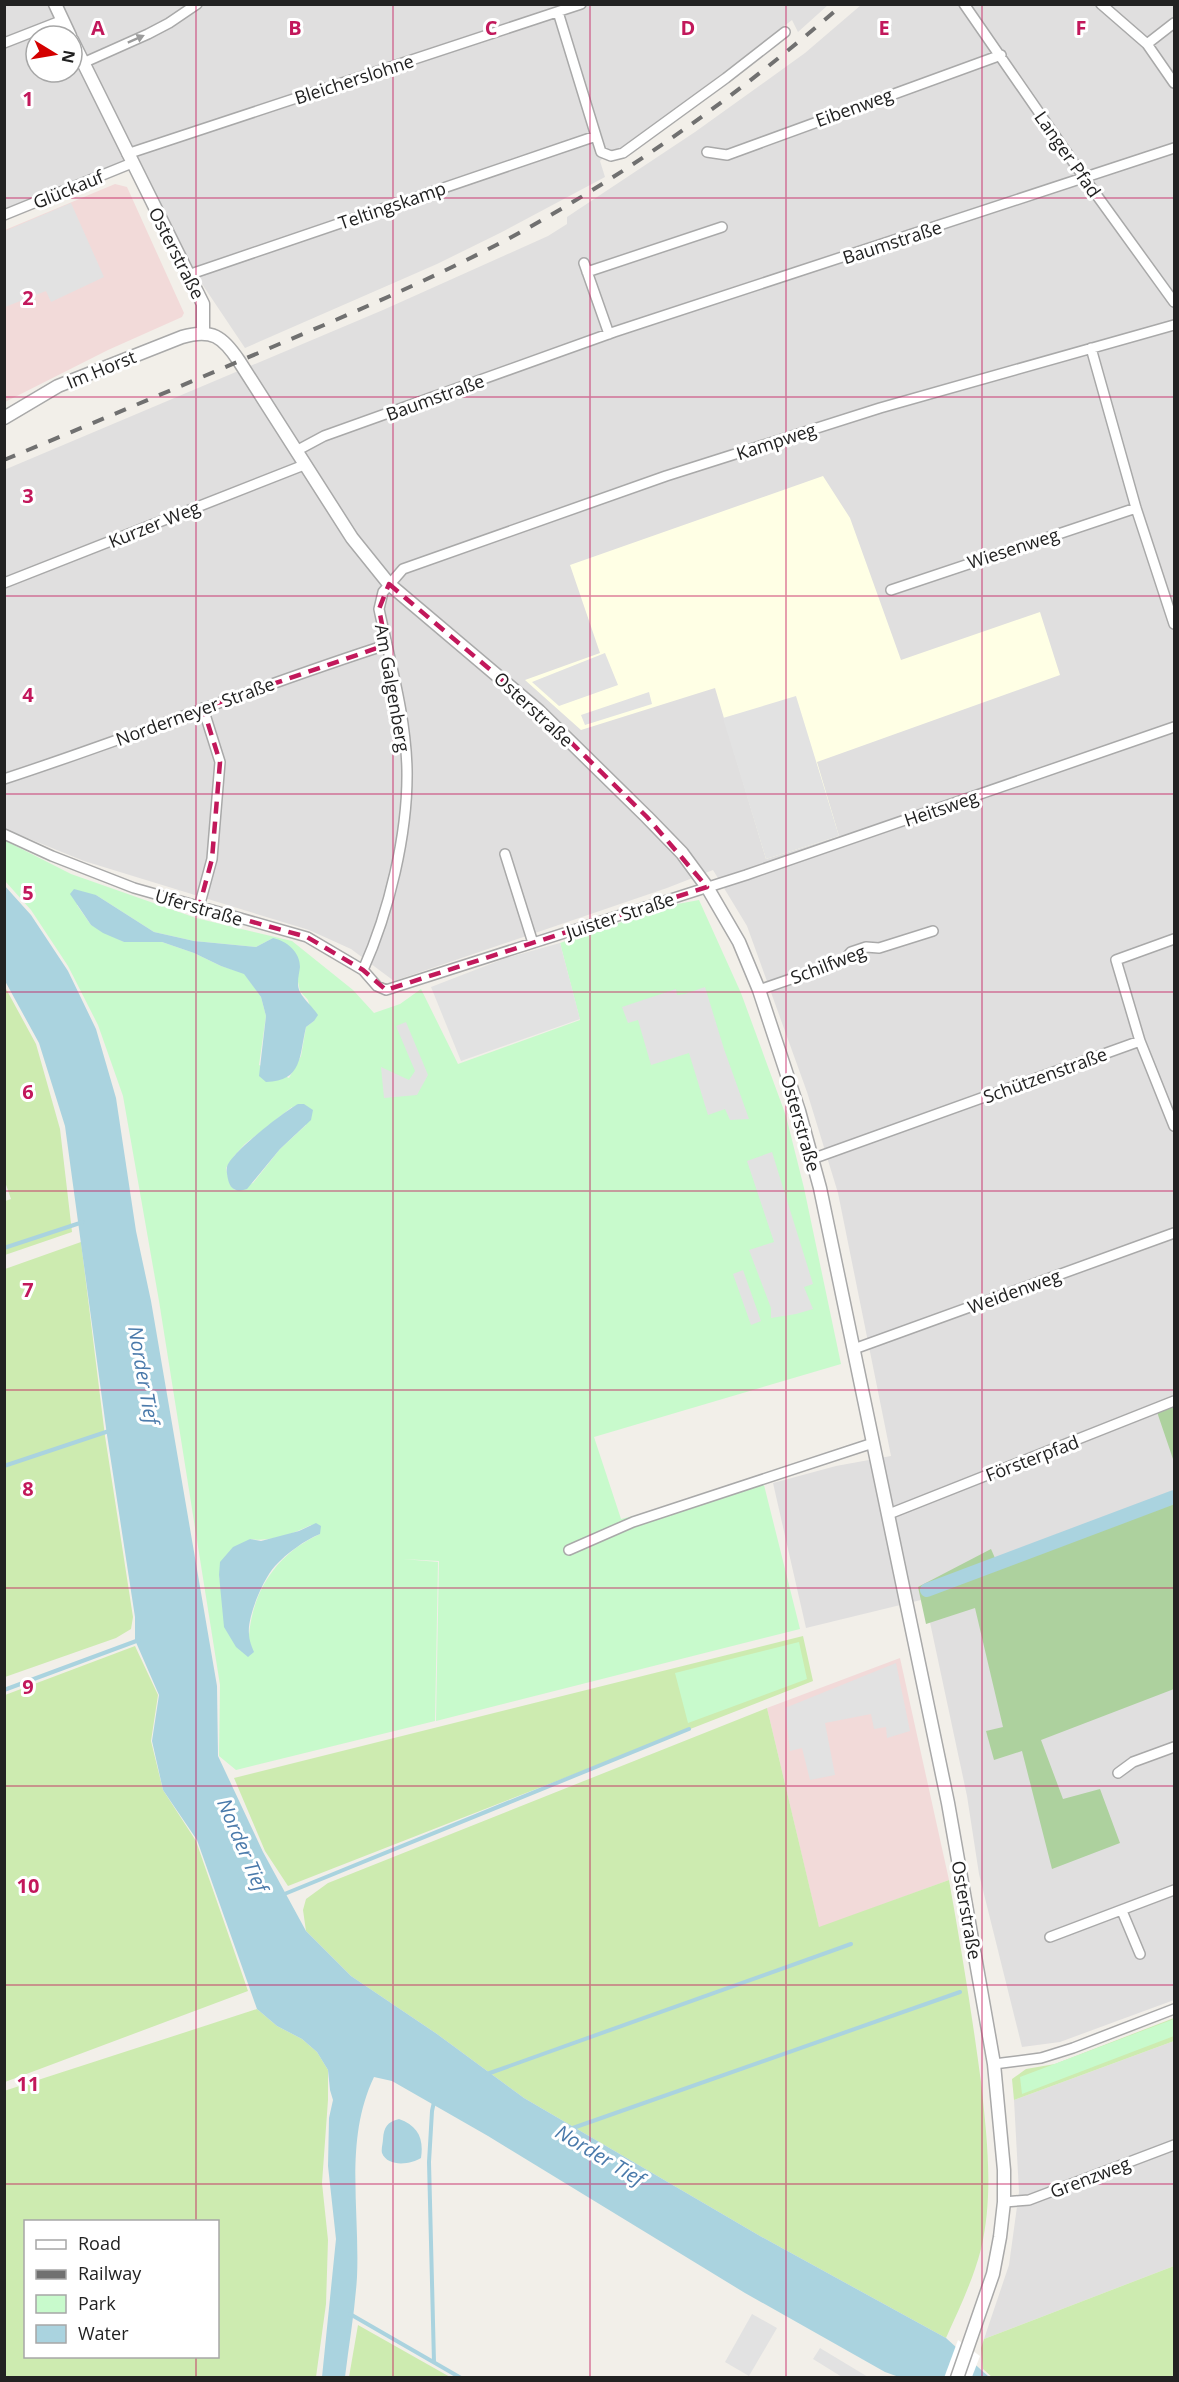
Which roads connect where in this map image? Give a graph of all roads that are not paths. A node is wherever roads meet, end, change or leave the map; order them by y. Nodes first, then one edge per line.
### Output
1 (56, 4) edge
2 (196, 4) edge
3 (581, 4) edge
4 (964, 4) edge
5 (1101, 4) edge
6 (558, 12) junction
7 (63, 20) junction
8 (1174, 23) edge
9 (65, 24) edge
10 (785, 32) dead end
11 (4, 43) edge
12 (1148, 44) junction
13 (1000, 55) junction
14 (84, 63) edge
15 (84, 65) edge
16 (1174, 83) edge
17 (596, 136) junction
18 (1174, 148) edge
19 (707, 152) dead end
20 (129, 158) junction
21 (1085, 179) junction
22 (4, 215) edge
23 (722, 227) dead end
24 (188, 274) junction
25 (1174, 302) edge
26 (1174, 325) edge
27 (203, 333) junction
28 (609, 334) junction
29 (1091, 348) junction
30 (4, 418) edge
31 (296, 450) junction
32 (304, 465) junction
33 (1136, 508) junction
34 (4, 583) edge
35 (389, 584) junction
36 (891, 590) dead end
37 (1174, 624) edge
38 (386, 645) junction
39 (203, 708) junction
40 (1174, 727) edge
41 (4, 779) edge
42 (4, 834) edge
43 (505, 854) dead end
44 (707, 887) junction
45 (199, 907) junction
46 (933, 931) dead end
47 (1174, 939) edge
48 (534, 943) junction
49 (363, 970) junction
50 (386, 990) joint
51 (759, 990) junction
52 (1140, 1041) junction
53 (1174, 1126) edge
54 (812, 1159) junction
55 (1174, 1233) edge
56 (854, 1349) junction
57 (1174, 1401) edge
58 (873, 1443) junction
59 (889, 1514) junction
60 (569, 1550) dead end
61 (1174, 1747) edge
62 (1118, 1773) dead end
63 (1174, 1890) edge
64 (1122, 1911) junction
65 (1050, 1937) dead end
66 (1140, 1954) dead end
67 (1174, 2009) edge
68 (994, 2064) junction
69 (1174, 2145) edge
70 (1004, 2202) junction
71 (957, 2378) edge

1 - 7 street, Osterstraße
14 -> 2 street
3 - 6 street, Bleicherslohne
4 - 13 street, Langer Pfad
5 - 12 street
6 - 17 street
6 - 20 street, Bleicherslohne
7 - 9 street, Osterstraße
7 - 11 street
8 - 12 street
10 - 17 street
12 - 16 street
13 - 19 street, Eibenweg
13 - 21 street, Langer Pfad
15 - 20 street, Osterstraße
17 - 24 street, Teltingskamp
18 - 21 street, Baumstraße
20 - 22 street, Glückauf
20 - 24 street, Osterstraße
21 - 25 street, Langer Pfad
21 - 28 street, Baumstraße
23 - 28 street
24 - 27 street, Osterstraße
26 - 29 street, Kampweg
27 - 30 street, Im Horst
27 - 31 street, Osterstraße
28 - 31 street, Baumstraße
29 - 33 street
29 - 35 street, Kampweg
31 - 32 street, Osterstraße
32 - 34 street, Kurzer Weg
32 - 35 street, Osterstraße
33 - 36 street, Wiesenweg
33 - 37 street
35 - 38 street, Am Galgenberg
35 - 44 street, Osterstraße
38 - 39 street, Norderneyer Straße
38 - 49 street, Am Galgenberg
39 - 41 street, Norderneyer Straße
39 - 45 street
40 - 44 street, Heitsweg
42 - 45 street, Uferstraße
43 - 48 street
44 - 48 street, Juister Straße
44 - 51 street, Osterstraße
45 - 49 street, Uferstraße
46 - 51 street, Schilfweg
47 - 52 street
48 - 50 street, Juister Straße
49 - 50 street, Uferstraße
51 - 54 street, Osterstraße
52 - 53 street
52 - 54 street, Schützenstraße
54 - 56 street, Osterstraße
55 - 56 street, Weidenweg
56 - 58 street, Osterstraße
57 - 59 street, Försterpfad
58 - 59 street, Osterstraße
58 - 60 street
59 - 68 street, Osterstraße
61 - 62 street
63 - 64 street
64 - 65 street
64 - 66 street
67 - 68 street
68 - 70 street, Osterstraße
69 - 70 street, Grenzweg
70 - 71 street, Osterstraße

